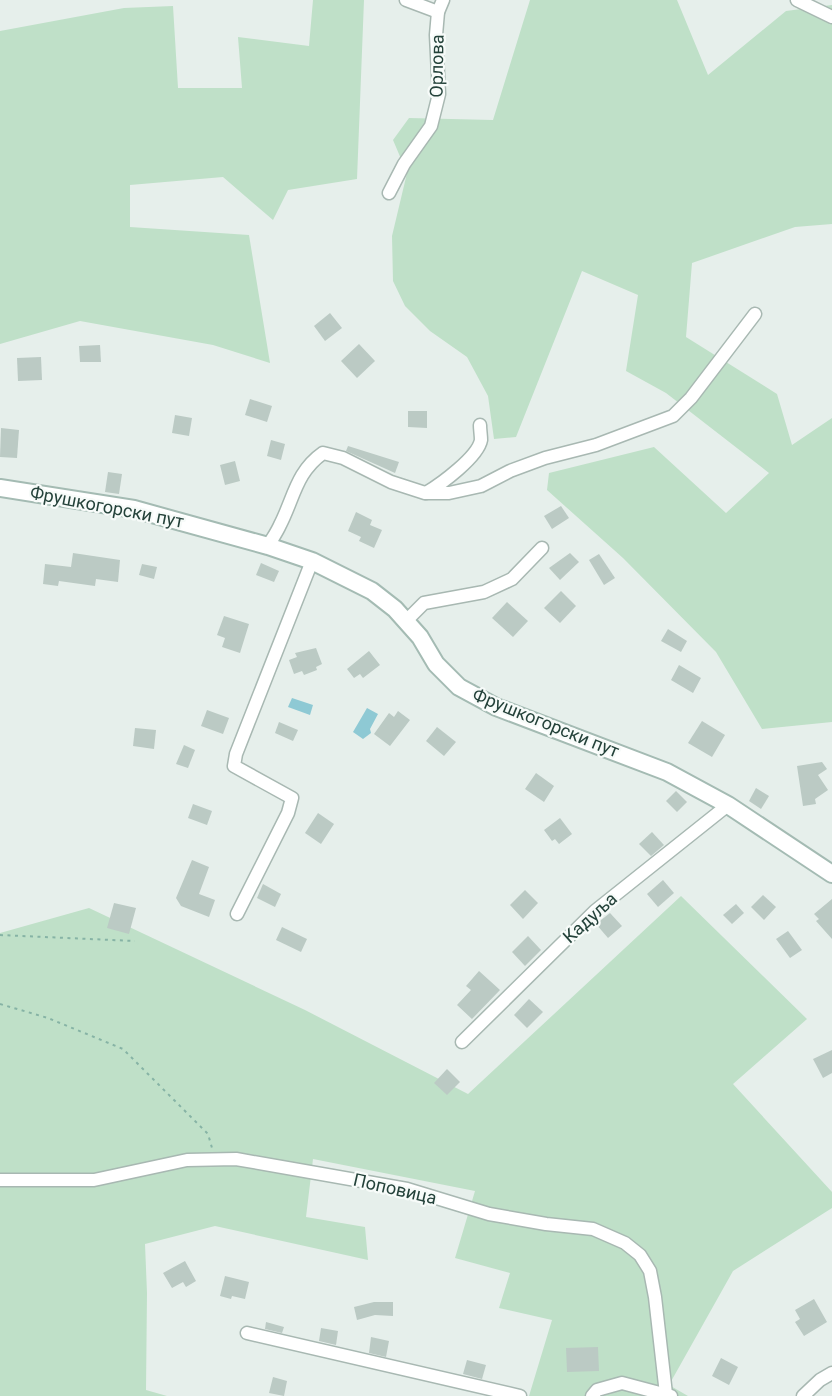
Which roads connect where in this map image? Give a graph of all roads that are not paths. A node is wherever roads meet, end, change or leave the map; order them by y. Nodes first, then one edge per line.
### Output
1 (406, 0) edge
2 (797, 0) edge
3 (440, 6) edge
4 (832, 17) edge
5 (389, 193) dead end
6 (755, 314) dead end
7 (480, 425) dead end
8 (0, 488) edge
9 (425, 493) junction
10 (268, 546) junction
11 (542, 548) dead end
12 (312, 561) junction
13 (406, 621) junction
14 (728, 805) junction
15 (832, 874) edge
16 (237, 914) dead end
17 (462, 1042) dead end
18 (0, 1180) edge
19 (247, 1333) dead end
20 (832, 1373) edge
21 (669, 1395) edge
22 (520, 1396) edge
23 (592, 1396) edge
24 (803, 1396) edge

1 - 3 street
2 - 4 street
3 - 5 street, Орлова
6 - 9 street
7 - 9 street
8 - 10 street, Фрушкогорски пут
9 - 10 street
10 - 12 street, Фрушкогорски пут
11 - 13 street
12 - 13 street, Фрушкогорски пут
12 - 16 street
13 - 14 street, Фрушкогорски пут
14 - 15 street, Фрушкогорски пут
14 - 17 street, Кадуља
18 - 21 street, Поповица
19 - 22 street
20 - 24 street
21 - 23 street, Поповица

